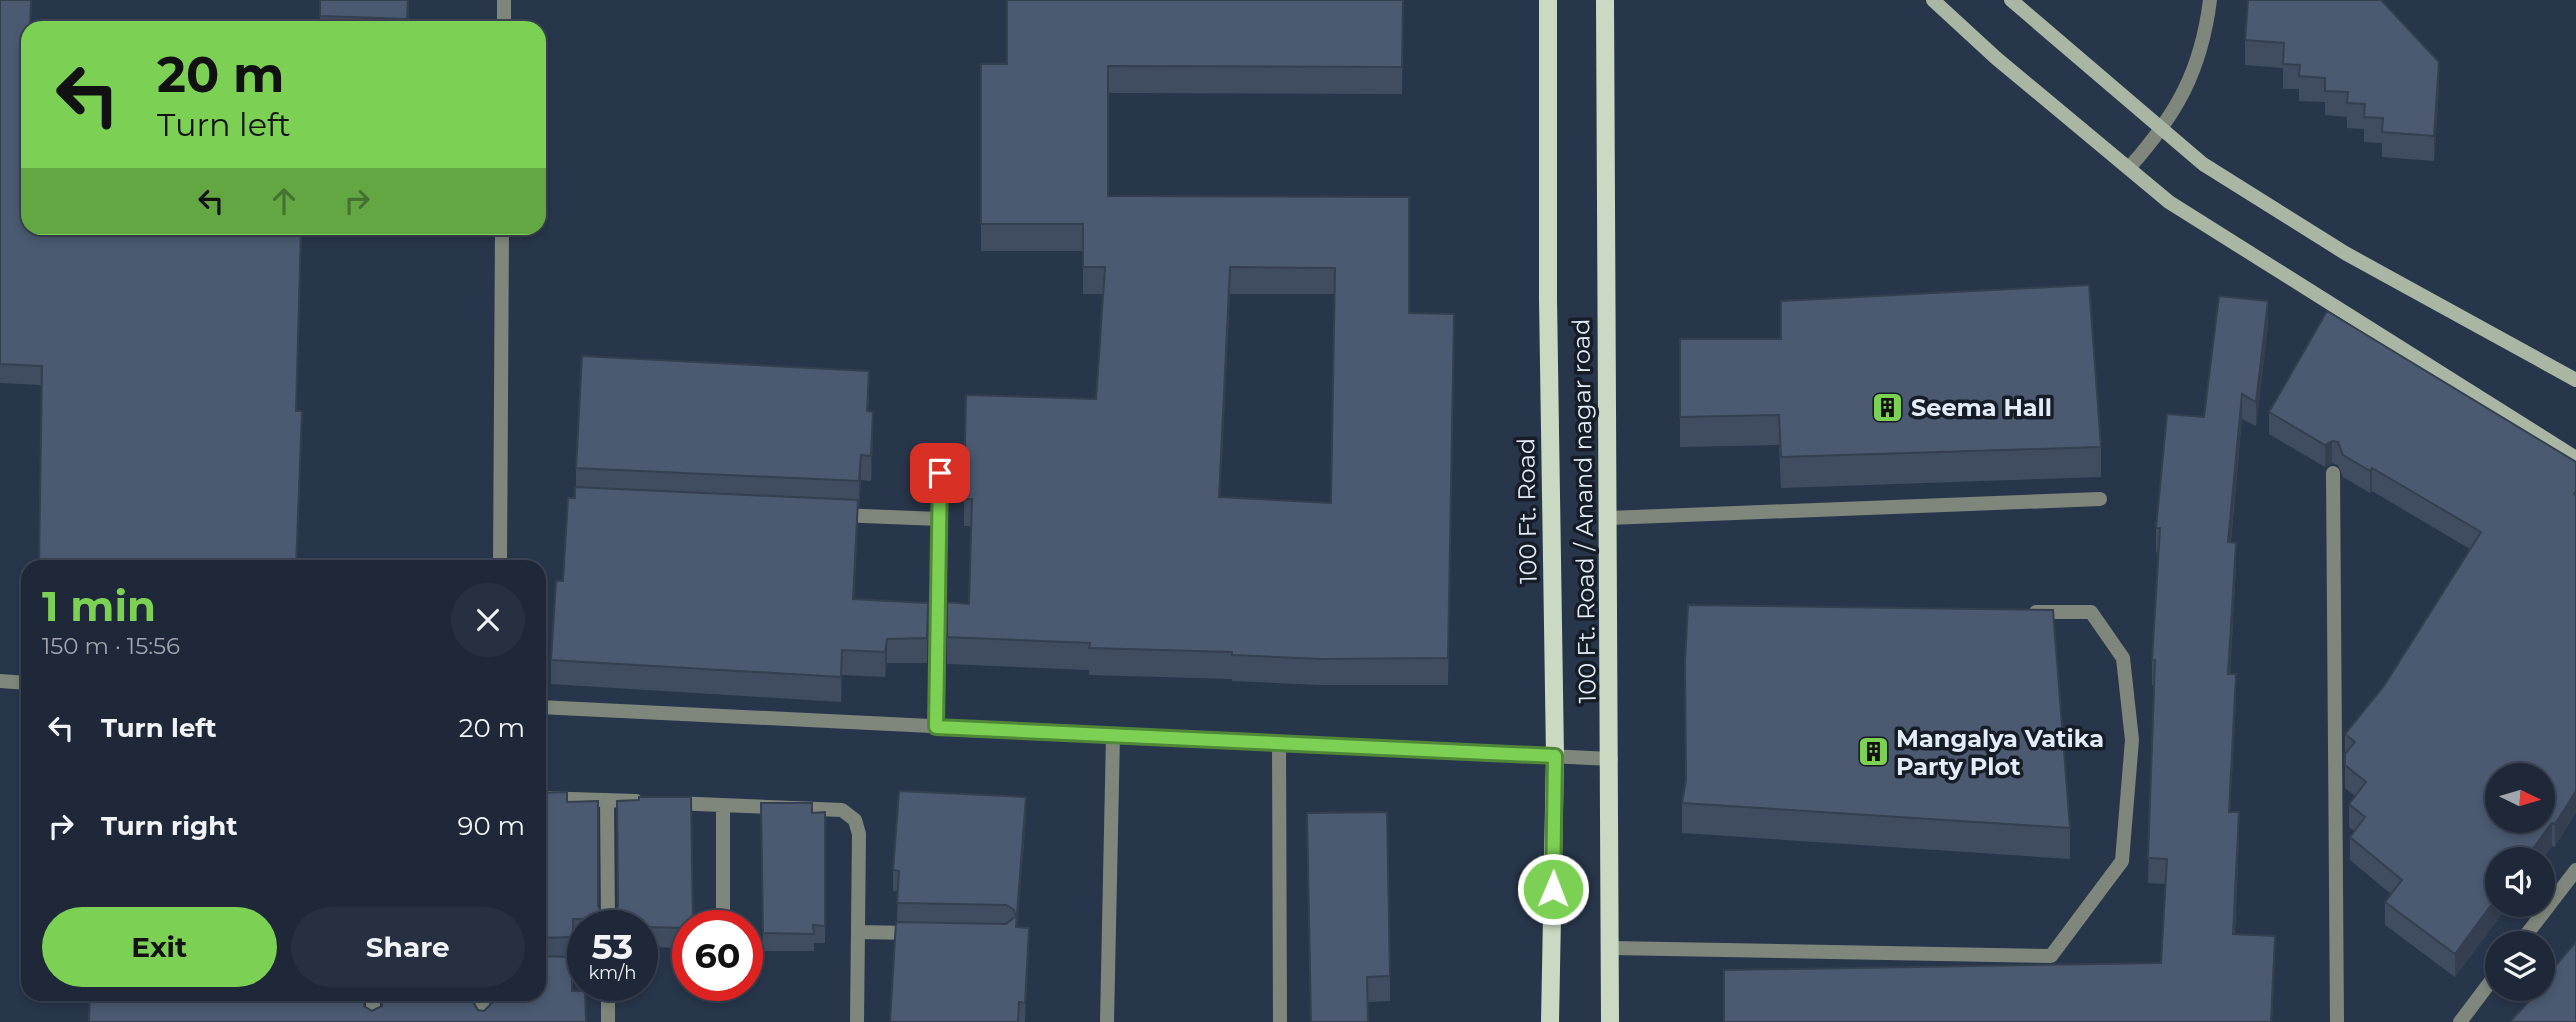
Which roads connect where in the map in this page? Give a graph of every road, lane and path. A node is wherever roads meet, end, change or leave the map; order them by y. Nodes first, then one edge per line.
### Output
1 (504, 0) edge
2 (1548, 0) edge
3 (1605, 0) edge
4 (1933, 0) edge
5 (2011, 0) edge
6 (2210, 0) edge
7 (504, 21) edge
8 (2162, 130) junction
9 (2129, 168) junction
10 (502, 235) edge
11 (2576, 380) edge
12 (940, 450) dead end
13 (2576, 458) edge
14 (2333, 473) dead end
15 (2099, 499) dead end
16 (830, 514) edge
17 (1608, 518) junction
18 (939, 519) junction
19 (500, 560) edge
20 (2024, 612) edge
21 (0, 681) edge
22 (21, 682) edge
23 (546, 707) edge
24 (936, 727) junction
25 (1113, 735) junction
26 (1279, 743) junction
27 (1555, 756) junction
28 (1611, 759) junction
29 (546, 798) edge
30 (607, 800) junction
31 (723, 805) junction
32 (2576, 870) edge
33 (608, 910) edge
34 (723, 910) edge
35 (2529, 931) edge
36 (858, 932) junction
37 (926, 933) edge
38 (1611, 948) junction
39 (567, 967) edge
40 (546, 968) edge
41 (2485, 990) edge
42 (373, 1001) edge
43 (482, 1001) edge
44 (608, 1001) edge
45 (373, 1022) edge
46 (483, 1022) edge
47 (608, 1022) edge
48 (857, 1022) edge
49 (1107, 1022) edge
50 (1280, 1022) edge
51 (1550, 1022) edge
52 (1610, 1022) edge
53 (2337, 1022) edge
54 (2460, 1022) edge

1 - 7 street
2 - 27 main road, 100 Ft. Road
3 - 17 main road, 100 Ft. Road / Anand nagar road
4 - 9 street
5 - 8 street
6 - 8 street
8 - 9 street
8 - 11 street
9 - 13 street
10 - 19 street
12 - 18 street
14 - 53 street
15 - 17 street
16 - 18 street
17 - 28 main road, 100 Ft. Road / Anand nagar road
18 - 24 street
20 - 38 street
21 - 22 street
23 - 24 street
24 - 25 street
25 - 26 street
25 - 49 street
26 - 27 street
26 - 50 street
27 - 28 street
27 - 51 main road, 100 Ft. Road
28 - 38 main road, 100 Ft. Road / Anand nagar road
29 - 30 street
30 - 31 street
30 - 33 street
31 - 34 street
31 - 36 street
32 - 35 street
36 - 37 street
36 - 48 street
38 - 52 main road, 100 Ft. Road / Anand nagar road
39 - 40 street
41 - 54 street
42 - 45 street
43 - 46 street
44 - 47 street

